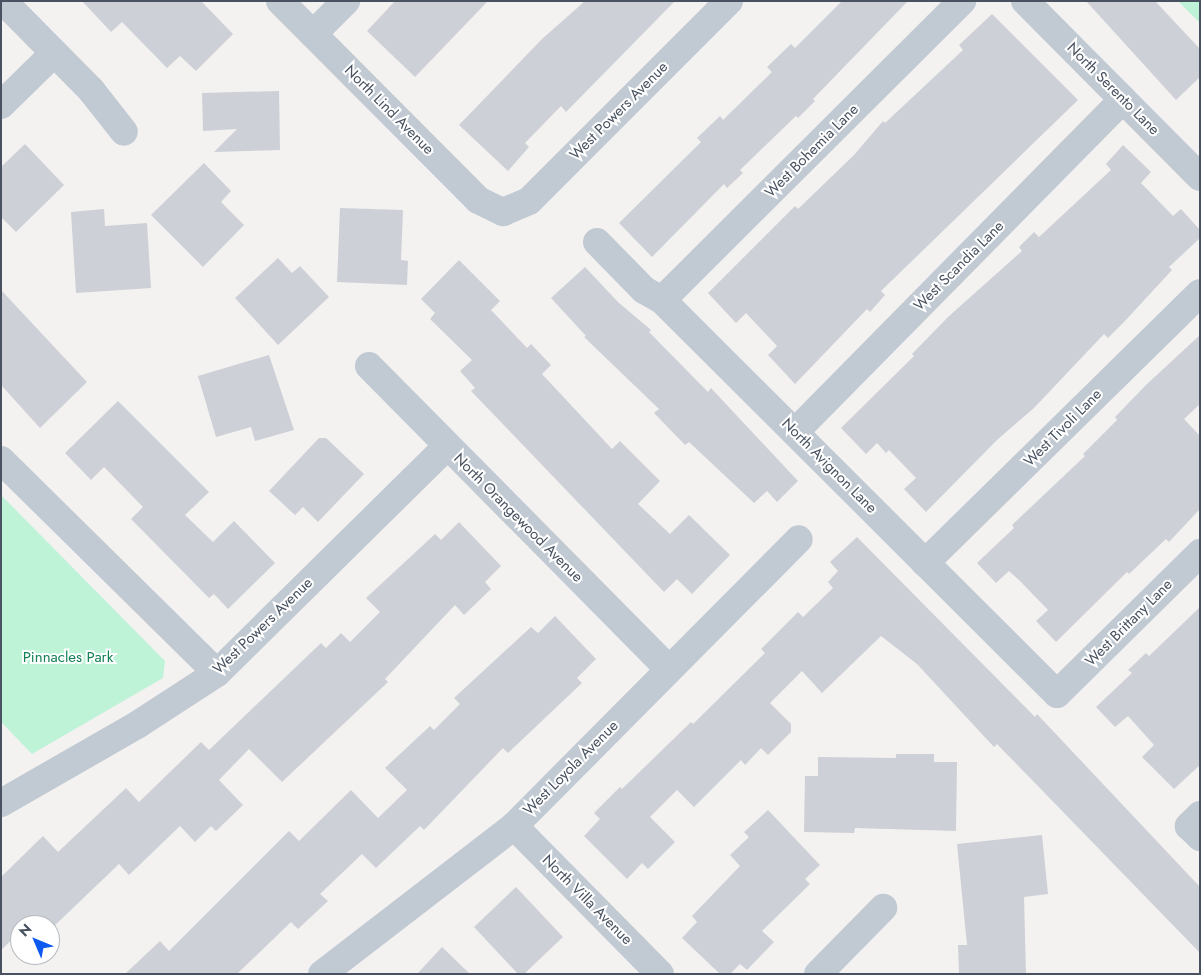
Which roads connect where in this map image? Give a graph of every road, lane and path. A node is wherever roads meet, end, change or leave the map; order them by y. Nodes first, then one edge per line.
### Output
1 (2, 1) edge
2 (280, 1) edge
3 (346, 1) edge
4 (729, 1) edge
5 (962, 1) edge
6 (1025, 1) edge
7 (313, 34) junction
8 (53, 54) junction
9 (1123, 100) junction
10 (1, 105) edge
11 (124, 132) dead end
12 (1196, 166) edge
13 (502, 212) joint
14 (597, 242) dead end
15 (1200, 293) edge
16 (662, 300) junction
17 (369, 366) dead end
18 (795, 432) junction
19 (447, 446) junction
20 (1, 460) edge
21 (799, 540) dead end
22 (1200, 552) edge
23 (925, 563) junction
24 (669, 669) junction
25 (217, 672) junction
26 (1057, 694) joint
27 (1, 803) edge
28 (514, 826) junction
29 (883, 908) dead end
30 (322, 974) edge
31 (660, 974) edge
32 (818, 974) edge

1 - 8 street
2 - 7 street, North Lind Avenue
3 - 7 street
4 - 13 street, West Powers Avenue
5 - 16 street, West Bohemia Lane
6 - 9 street, North Serento Lane
7 - 13 street, North Lind Avenue
8 - 10 street
8 - 11 street
9 - 12 street, North Serento Lane
9 - 18 street, West Scandia Lane
14 - 16 street, North Avignon Lane
15 - 23 street, West Tivoli Lane
16 - 18 street, North Avignon Lane
17 - 19 street, North Orangewood Avenue
18 - 23 street, North Avignon Lane
19 - 24 street, North Orangewood Avenue
19 - 25 street, West Powers Avenue
20 - 25 street
21 - 24 street, West Loyola Avenue
22 - 26 street, West Brittany Lane
23 - 26 street, North Avignon Lane
24 - 28 street, West Loyola Avenue
25 - 27 street, West Powers Avenue
28 - 30 street, West Loyola Avenue
28 - 31 street, North Villa Avenue
29 - 32 street

